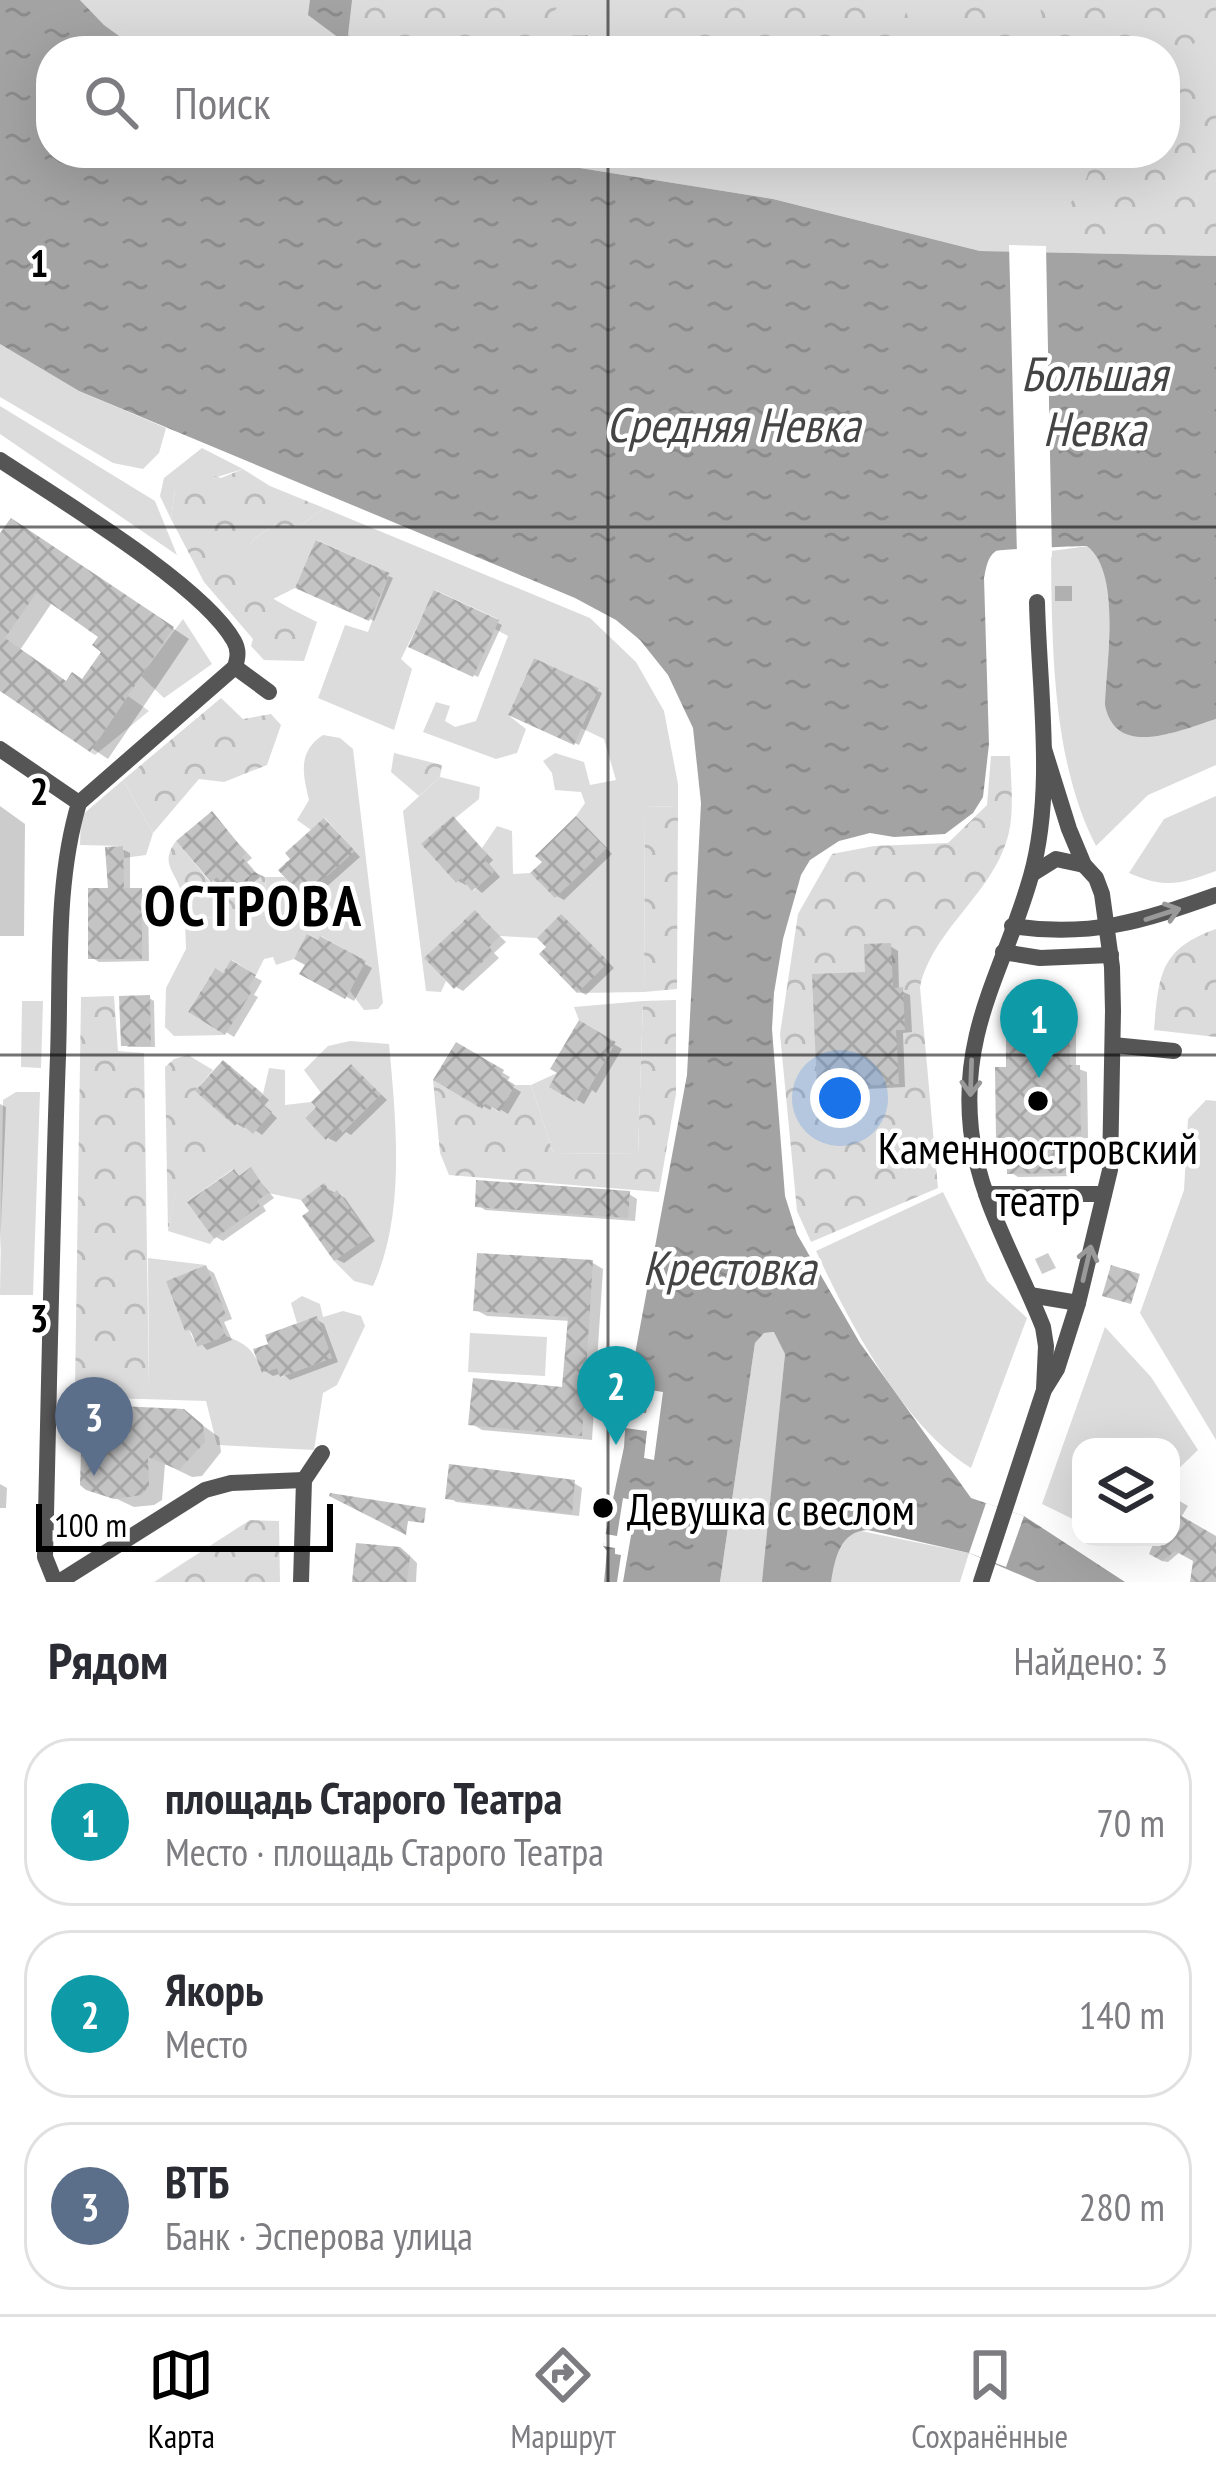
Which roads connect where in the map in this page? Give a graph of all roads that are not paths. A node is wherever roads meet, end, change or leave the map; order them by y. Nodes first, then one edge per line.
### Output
1 (0, 460) edge
2 (1037, 602) dead end
3 (235, 667) junction
4 (269, 692) dead end
5 (0, 749) edge
6 (1044, 749) junction
7 (80, 802) junction
8 (1084, 866) junction
9 (1031, 874) junction
10 (1216, 895) edge
11 (1012, 926) junction
12 (1108, 929) junction
13 (1003, 952) junction
14 (1111, 956) junction
15 (1113, 1045) junction
16 (1174, 1051) dead end
17 (986, 1194) junction
18 (1104, 1194) junction
19 (1030, 1295) junction
20 (1078, 1303) junction
21 (1044, 1390) junction
22 (322, 1453) dead end
23 (304, 1480) junction
24 (57, 1582) edge
25 (301, 1582) edge
26 (981, 1582) edge

1 - 3 street
2 - 6 street
3 - 4 street
3 - 7 street
5 - 7 street
6 - 8 street
6 - 9 street
7 - 24 street
8 - 9 street
8 - 12 street
9 - 11 street
12 -> 10 street
11 - 12 street
11 - 13 street
12 - 14 street
13 - 14 street
13 -> 17 street
14 - 15 street
15 - 16 street
15 - 18 street
17 - 18 street
17 - 19 street
20 -> 18 street
19 - 20 street
19 - 21 street
20 - 21 street
21 - 26 street
22 - 23 street
23 - 24 street
23 - 25 street

